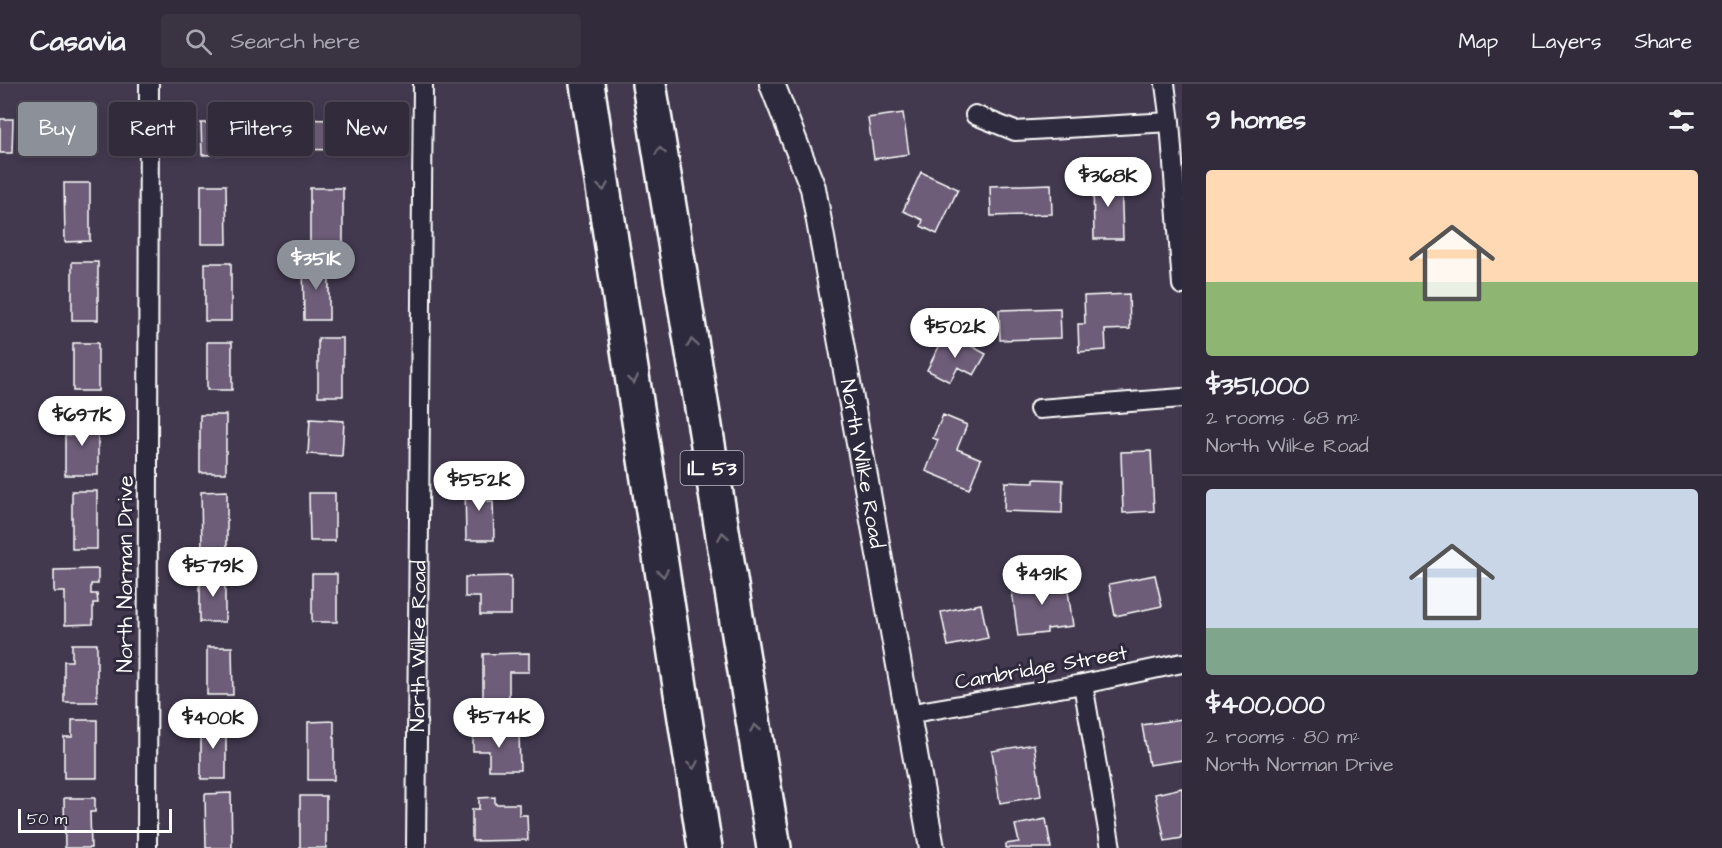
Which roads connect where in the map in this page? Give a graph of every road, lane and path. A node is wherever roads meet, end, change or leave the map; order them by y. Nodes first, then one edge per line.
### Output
1 (149, 84) edge
2 (423, 84) edge
3 (772, 84) edge
4 (1165, 84) edge
5 (587, 86) edge
6 (650, 86) edge
7 (975, 116) dead end
8 (1170, 122) junction
9 (1182, 285) edge
10 (1182, 398) edge
11 (1039, 409) dead end
12 (1182, 663) edge
13 (1083, 684) junction
14 (907, 714) junction
15 (762, 773) junction
16 (147, 848) edge
17 (416, 848) edge
18 (705, 848) edge
19 (774, 848) edge
20 (787, 848) edge
21 (932, 848) edge
22 (1111, 848) edge

1 - 16 street, North Norman Drive
2 - 17 street, North Wilke Road
3 - 14 street, North Wilke Road
4 - 8 street
5 -> 18 highway, IL 53
15 -> 6 highway, IL 53
7 - 8 street
8 - 9 street
10 - 11 street
12 - 13 street, Cambridge Street
13 - 14 street, Cambridge Street
13 - 22 street
14 - 21 street, North Wilke Road
15 - 19 highway, IL 53
15 - 20 highway

